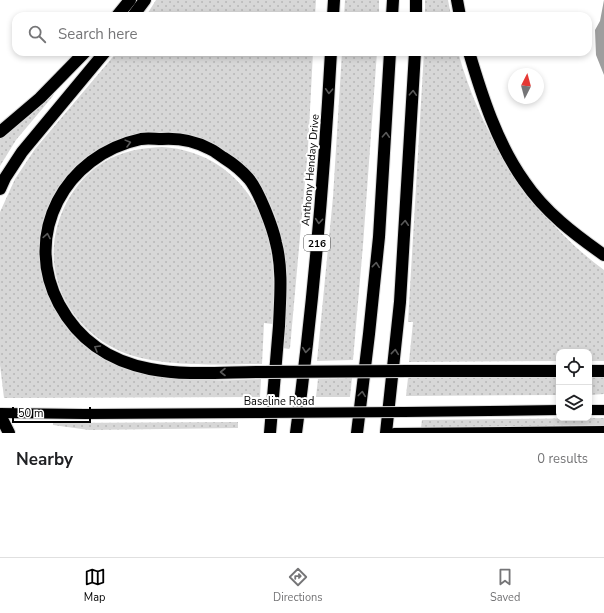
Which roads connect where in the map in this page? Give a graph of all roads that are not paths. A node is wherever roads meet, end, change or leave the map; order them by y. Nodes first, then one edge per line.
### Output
1 (130, 0) edge
2 (145, 0) edge
3 (334, 0) edge
4 (393, 0) edge
5 (416, 0) edge
6 (457, 0) edge
7 (120, 12) edge
8 (136, 12) edge
9 (333, 12) edge
10 (392, 12) edge
11 (416, 12) edge
12 (459, 12) edge
13 (81, 56) edge
14 (102, 56) edge
15 (331, 56) edge
16 (390, 56) edge
17 (415, 56) edge
18 (470, 56) edge
19 (0, 132) edge
20 (0, 189) edge
21 (604, 255) edge
22 (556, 371) edge
23 (592, 371) edge
24 (604, 371) edge
25 (275, 372) edge
26 (275, 372) edge
27 (275, 372) edge
28 (275, 372) edge
29 (556, 410) edge
30 (592, 410) edge
31 (604, 410) edge
32 (0, 414) edge
33 (604, 431) edge
34 (9, 433) edge
35 (270, 433) edge
36 (296, 433) edge
37 (357, 433) edge
38 (386, 433) edge
39 (394, 433) edge
40 (401, 433) edge

1 - 7 highway
2 - 8 highway
3 - 9 highway
4 - 10 highway
5 - 11 highway
6 - 12 highway
13 - 19 highway
14 - 20 highway
15 -> 36 highway, Anthony Henday Drive / 216
37 -> 16 highway
38 -> 17 highway
18 - 21 highway
22 -> 25 highway, bridge
23 - 24 highway
26 -> 27 highway, bridge
28 -> 35 highway, bridge
29 - 32 main road, Baseline Road, bridge
30 - 31 main road
32 - 34 highway
33 - 40 main road
39 - 40 main road

